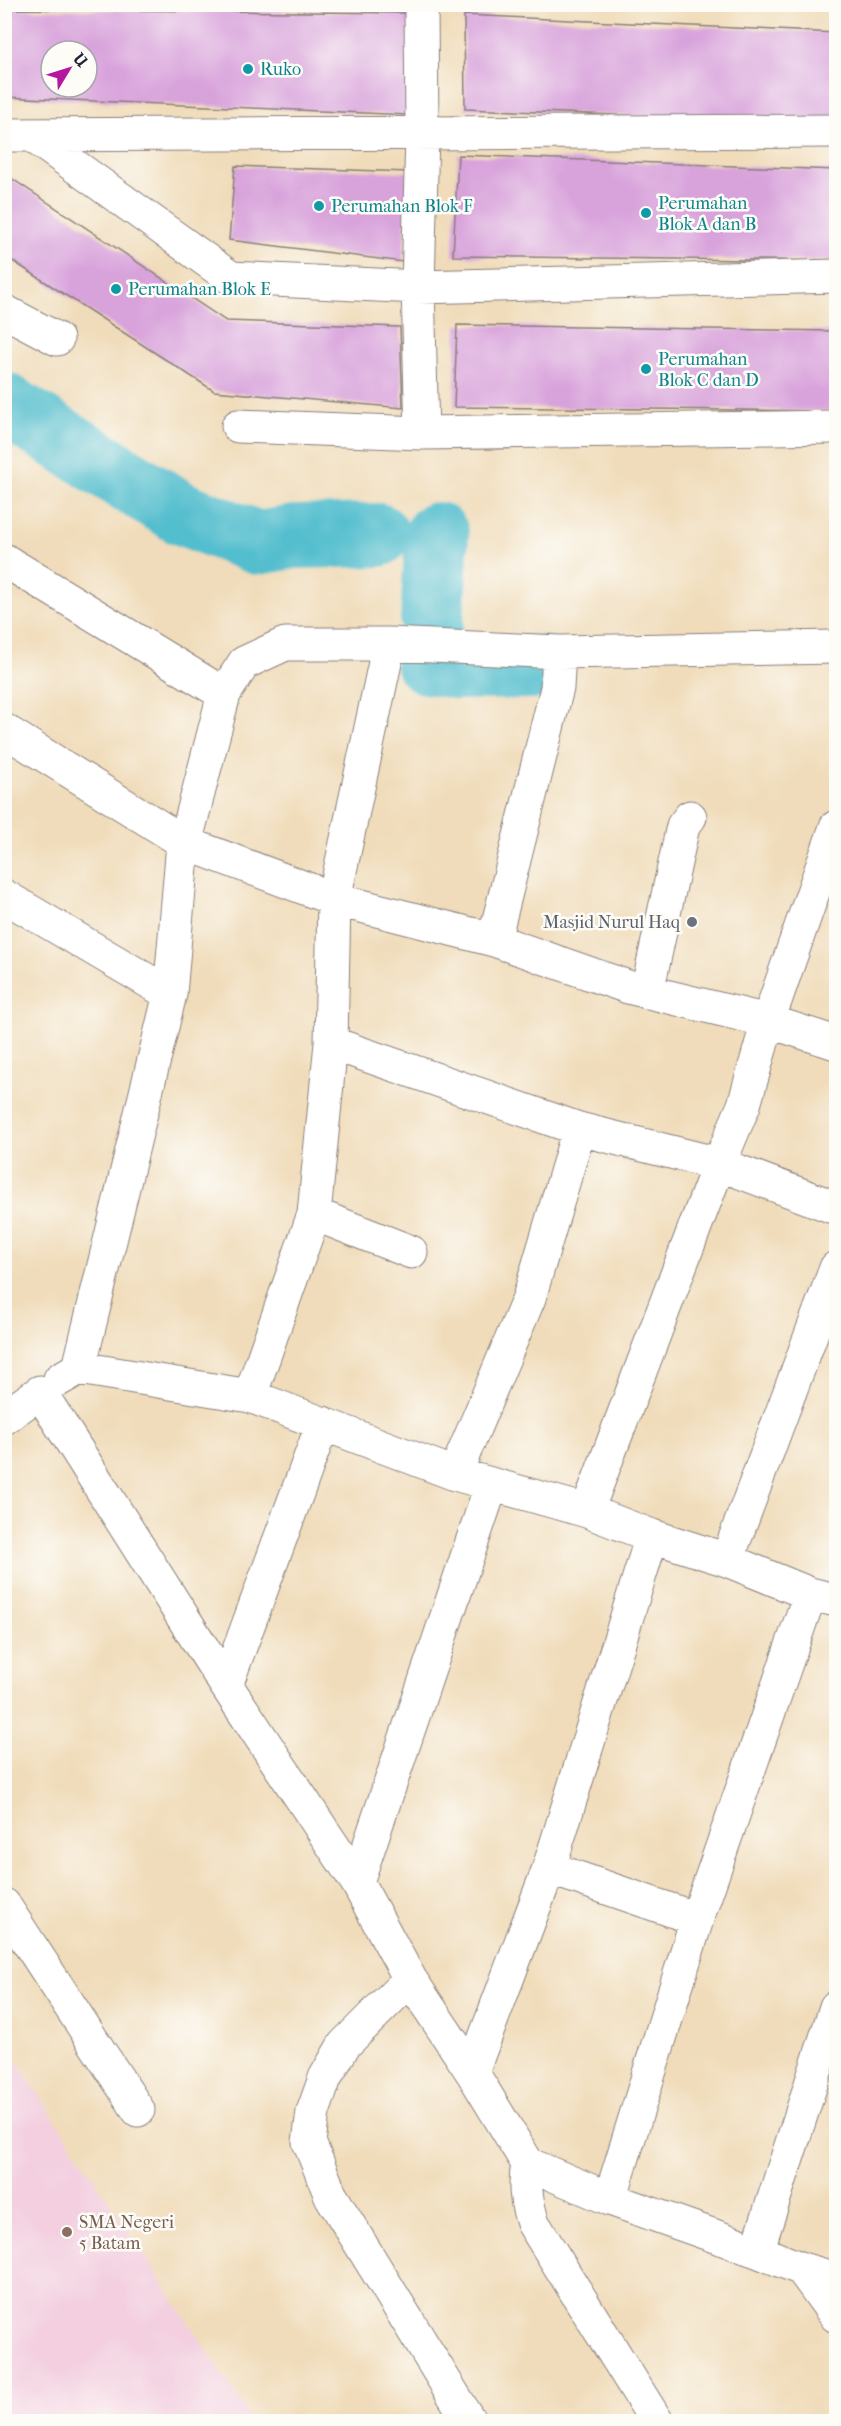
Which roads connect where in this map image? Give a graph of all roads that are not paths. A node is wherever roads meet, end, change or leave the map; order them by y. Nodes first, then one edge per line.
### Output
1 (421, 4) edge
2 (837, 131) edge
3 (422, 134) junction
4 (19, 135) edge
5 (837, 276) edge
6 (418, 287) junction
7 (4, 311) edge
8 (57, 339) dead end
9 (238, 426) dead end
10 (837, 427) edge
11 (422, 432) junction
12 (4, 560) edge
13 (389, 644) junction
14 (837, 647) edge
15 (559, 652) junction
16 (224, 694) junction
17 (4, 730) edge
18 (690, 817) dead end
19 (837, 827) edge
20 (185, 843) junction
21 (4, 896) edge
22 (334, 899) junction
23 (494, 940) junction
24 (647, 992) junction
25 (170, 994) junction
26 (768, 1021) junction
27 (331, 1043) junction
28 (837, 1043) edge
29 (579, 1130) junction
30 (719, 1164) junction
31 (837, 1208) edge
32 (314, 1214) junction
33 (411, 1252) dead end
34 (837, 1268) edge
35 (79, 1368) junction
36 (40, 1392) junction
37 (250, 1396) junction
38 (4, 1397) edge
39 (4, 1418) edge
40 (323, 1423) junction
41 (455, 1474) junction
42 (491, 1486) junction
43 (587, 1511) junction
44 (652, 1536) junction
45 (727, 1560) junction
46 (823, 1597) edge
47 (226, 1685) junction
48 (549, 1868) junction
49 (357, 1882) junction
50 (4, 1905) edge
51 (697, 1919) junction
52 (410, 1979) junction
53 (837, 2007) edge
54 (472, 2072) junction
55 (138, 2109) dead end
56 (528, 2164) junction
57 (610, 2199) junction
58 (757, 2251) junction
59 (802, 2269) junction
60 (837, 2279) edge
61 (837, 2316) edge
62 (470, 2421) edge
63 (657, 2421) edge

1 - 3 street
2 - 3 street
3 - 4 street
3 - 6 street
4 - 6 street
5 - 6 street
6 - 11 street
7 - 8 street
9 - 11 street
10 - 11 street
12 - 16 street
13 - 15 street
13 - 16 street
13 - 22 street
14 - 15 street
15 - 23 street
16 - 20 street
17 - 20 street
18 - 24 street
19 - 26 street
20 - 22 street
20 - 25 street
21 - 25 street
22 - 23 street
22 - 27 street
23 - 24 street
24 - 26 street
25 - 35 street
26 - 28 street
26 - 30 street
27 - 29 street
27 - 32 street
29 - 30 street
29 - 41 street
30 - 31 street
30 - 43 street
32 - 33 street
32 - 37 street
34 - 45 street
35 - 36 street
35 - 37 street
36 - 38 street
36 - 39 street
36 - 47 street
37 - 40 street
40 - 41 street
40 - 47 street
41 - 42 street
42 - 43 street
42 - 49 street
43 - 44 street
44 - 45 street
44 - 48 street
45 - 46 street
46 - 51 street
47 - 49 street
48 - 51 street
48 - 54 street
49 - 52 street
50 - 55 street
51 - 57 street
52 - 54 street
52 - 62 street
53 - 58 street
54 - 56 street
56 - 57 street
56 - 63 street
57 - 58 street
58 - 59 street
59 - 60 street
59 - 61 street

